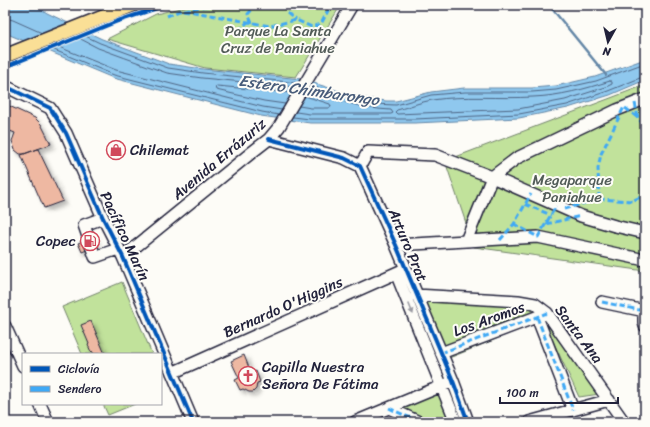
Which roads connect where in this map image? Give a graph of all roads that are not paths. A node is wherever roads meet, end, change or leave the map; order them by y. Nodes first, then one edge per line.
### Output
1 (133, 5) edge
2 (352, 5) edge
3 (5, 56) edge
4 (5, 86) edge
5 (645, 99) edge
6 (269, 138) junction
7 (360, 166) junction
8 (492, 177) junction
9 (103, 218) junction
10 (645, 233) edge
11 (466, 241) junction
12 (396, 245) junction
13 (121, 253) junction
14 (645, 260) edge
15 (400, 271) junction
16 (416, 294) junction
17 (602, 302) dead end
18 (645, 311) edge
19 (542, 315) junction
20 (5, 326) edge
21 (645, 326) edge
22 (441, 353) junction
23 (22, 364) edge
24 (172, 373) junction
25 (453, 381) junction
26 (442, 386) junction
27 (608, 400) junction
28 (40, 405) edge
29 (389, 408) junction
30 (573, 410) junction
31 (48, 422) edge
32 (193, 422) edge
33 (355, 422) edge
34 (419, 422) edge
35 (456, 422) edge
36 (468, 422) edge
37 (529, 422) edge
38 (624, 422) edge

1 - 3 main road
2 - 6 street, Avenida Errázuriz
4 - 9 street, Pacífico Marín
5 - 8 street
6 - 7 street
6 - 13 street, Avenida Errázuriz
7 - 8 street
7 - 12 street, Arturo Prat
8 - 10 street
8 - 11 street
9 - 13 street, Pacífico Marín
9 - 13 street
11 - 12 street
11 - 14 street
12 - 15 street, Arturo Prat
13 - 24 street, Pacífico Marín
15 - 16 street, Arturo Prat
15 - 24 street, Bernardo O'Higgins
15 -> 26 street, Arturo Prat
16 - 19 street, Santa Ana
16 - 22 street, Arturo Prat
17 - 18 street
18 - 21 street
19 - 22 street, Los Aromos
19 - 27 street, Santa Ana
19 - 30 street
20 - 23 street
22 - 25 street, Arturo Prat
24 - 32 street, Pacífico Marín
25 - 26 street
25 - 36 street, Arturo Prat
26 - 29 street
26 - 35 street, Arturo Prat
27 - 30 street
27 - 38 street, Santa Ana
28 - 31 street
29 - 33 street
29 - 34 street
30 - 37 street

